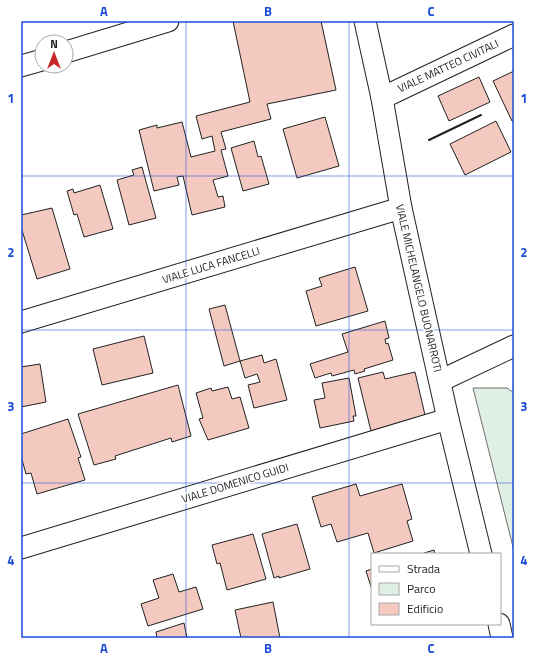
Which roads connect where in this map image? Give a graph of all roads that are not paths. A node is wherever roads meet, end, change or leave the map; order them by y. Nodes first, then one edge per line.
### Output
1 (168, 21) edge
2 (365, 21) edge
3 (144, 24) edge
4 (514, 35) edge
5 (74, 49) edge
6 (34, 62) edge
7 (21, 66) edge
8 (382, 98) junction
9 (401, 208) junction
10 (21, 322) edge
11 (514, 346) edge
12 (440, 381) junction
13 (448, 419) junction
14 (21, 548) edge
15 (482, 553) edge

1 - 3 street
2 - 8 street, VIALE MICHELANGELO BUONARROTI
3 - 5 street
4 - 8 street, VIALE MATTEO CIVITALI
6 - 7 street
8 - 9 street, VIALE MICHELANGELO BUONARROTI
9 - 10 street, VIALE LUCA FANCELLI
9 - 12 street, VIALE MICHELANGELO BUONARROTI
11 - 12 street
12 - 13 street, VIALE MICHELANGELO BUONARROTI
13 - 14 street, VIALE DOMENICO GUIDI
13 - 15 street, VIALE MICHELANGELO BUONARROTI

